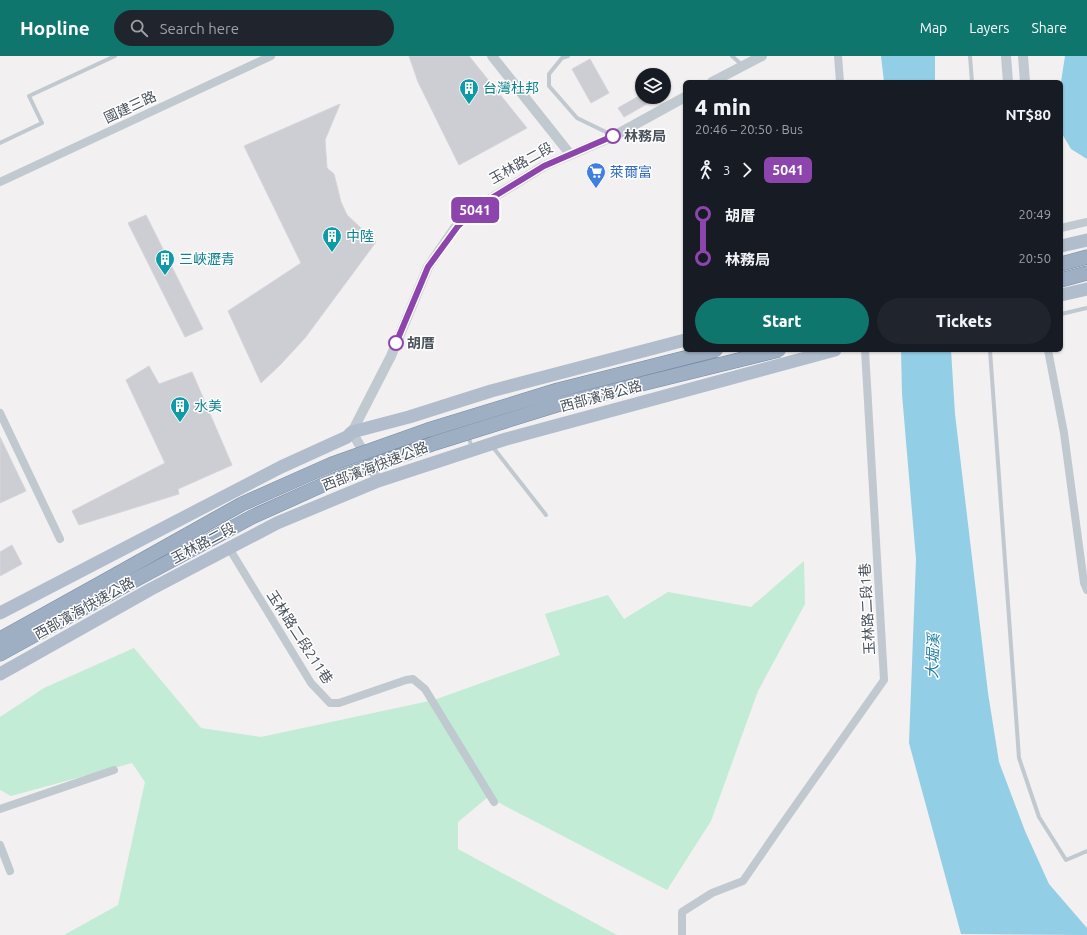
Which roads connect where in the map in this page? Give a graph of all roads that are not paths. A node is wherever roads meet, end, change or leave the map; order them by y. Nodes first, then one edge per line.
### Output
1 (115, 56) edge
2 (271, 56) edge
3 (492, 56) edge
4 (568, 56) edge
5 (732, 56) edge
6 (762, 56) edge
7 (838, 56) edge
8 (970, 56) edge
9 (1006, 56) edge
10 (1023, 56) edge
11 (742, 65) junction
12 (716, 80) edge
13 (840, 80) edge
14 (972, 80) edge
15 (1008, 80) edge
16 (1025, 80) edge
17 (683, 98) edge
18 (614, 136) junction
19 (0, 143) edge
20 (570, 154) junction
21 (0, 182) edge
22 (1087, 222) edge
23 (1063, 228) edge
24 (1087, 240) edge
25 (1063, 246) edge
26 (1087, 257) edge
27 (1063, 263) edge
28 (1087, 273) edge
29 (1063, 279) edge
30 (1087, 289) edge
31 (1063, 295) edge
32 (1087, 308) edge
33 (1063, 314) edge
34 (683, 341) edge
35 (708, 352) edge
36 (770, 352) edge
37 (828, 352) edge
38 (865, 352) edge
39 (990, 352) edge
40 (1048, 352) edge
41 (0, 413) edge
42 (451, 431) dead end
43 (352, 432) junction
44 (490, 444) junction
45 (402, 448) dead end
46 (473, 450) junction
47 (367, 458) junction
48 (378, 481) junction
49 (546, 515) dead end
50 (60, 539) dead end
51 (229, 548) junction
52 (120, 580) junction
53 (1087, 590) edge
54 (0, 613) edge
55 (0, 639) edge
56 (0, 654) edge
57 (0, 674) edge
58 (114, 770) dead end
59 (494, 802) dead end
60 (0, 809) edge
61 (0, 845) edge
62 (1087, 851) edge
63 (10, 871) dead end
64 (682, 935) edge

1 - 19 lane
2 - 21 street, 國建三路
3 - 20 street
4 - 18 lane
5 - 11 lane
6 - 11 street
7 - 13 street
8 - 14 lane
9 - 15 street
10 - 16 street
11 - 12 street
17 - 18 street, 玉林路二段
18 - 20 street, 玉林路二段
20 - 43 street, 玉林路二段
22 - 23 street
24 - 25 main road
26 - 27 highway
28 - 29 highway
30 - 31 main road
32 - 33 lane
34 - 43 main road
35 - 52 highway, 西部濱海快速公路, bridge
36 - 52 highway, 西部濱海快速公路, bridge
37 - 44 main road, 西部濱海公路
38 - 64 street, 玉林路二段1巷
39 - 62 lane
40 - 53 street
41 - 50 street
42 - 46 lane
43 - 47 street
43 - 54 main road, 玉林路二段
44 - 46 main road, 西部濱海公路
44 - 49 lane
45 - 47 lane
46 - 48 main road, 西部濱海公路
47 - 48 street
48 - 51 main road, 玉林路二段
51 - 57 main road, 玉林路二段
51 - 59 street, 玉林路二段211巷
52 - 55 highway, 西部濱海快速公路
52 - 56 highway, 西部濱海快速公路
58 - 60 street
61 - 63 street

